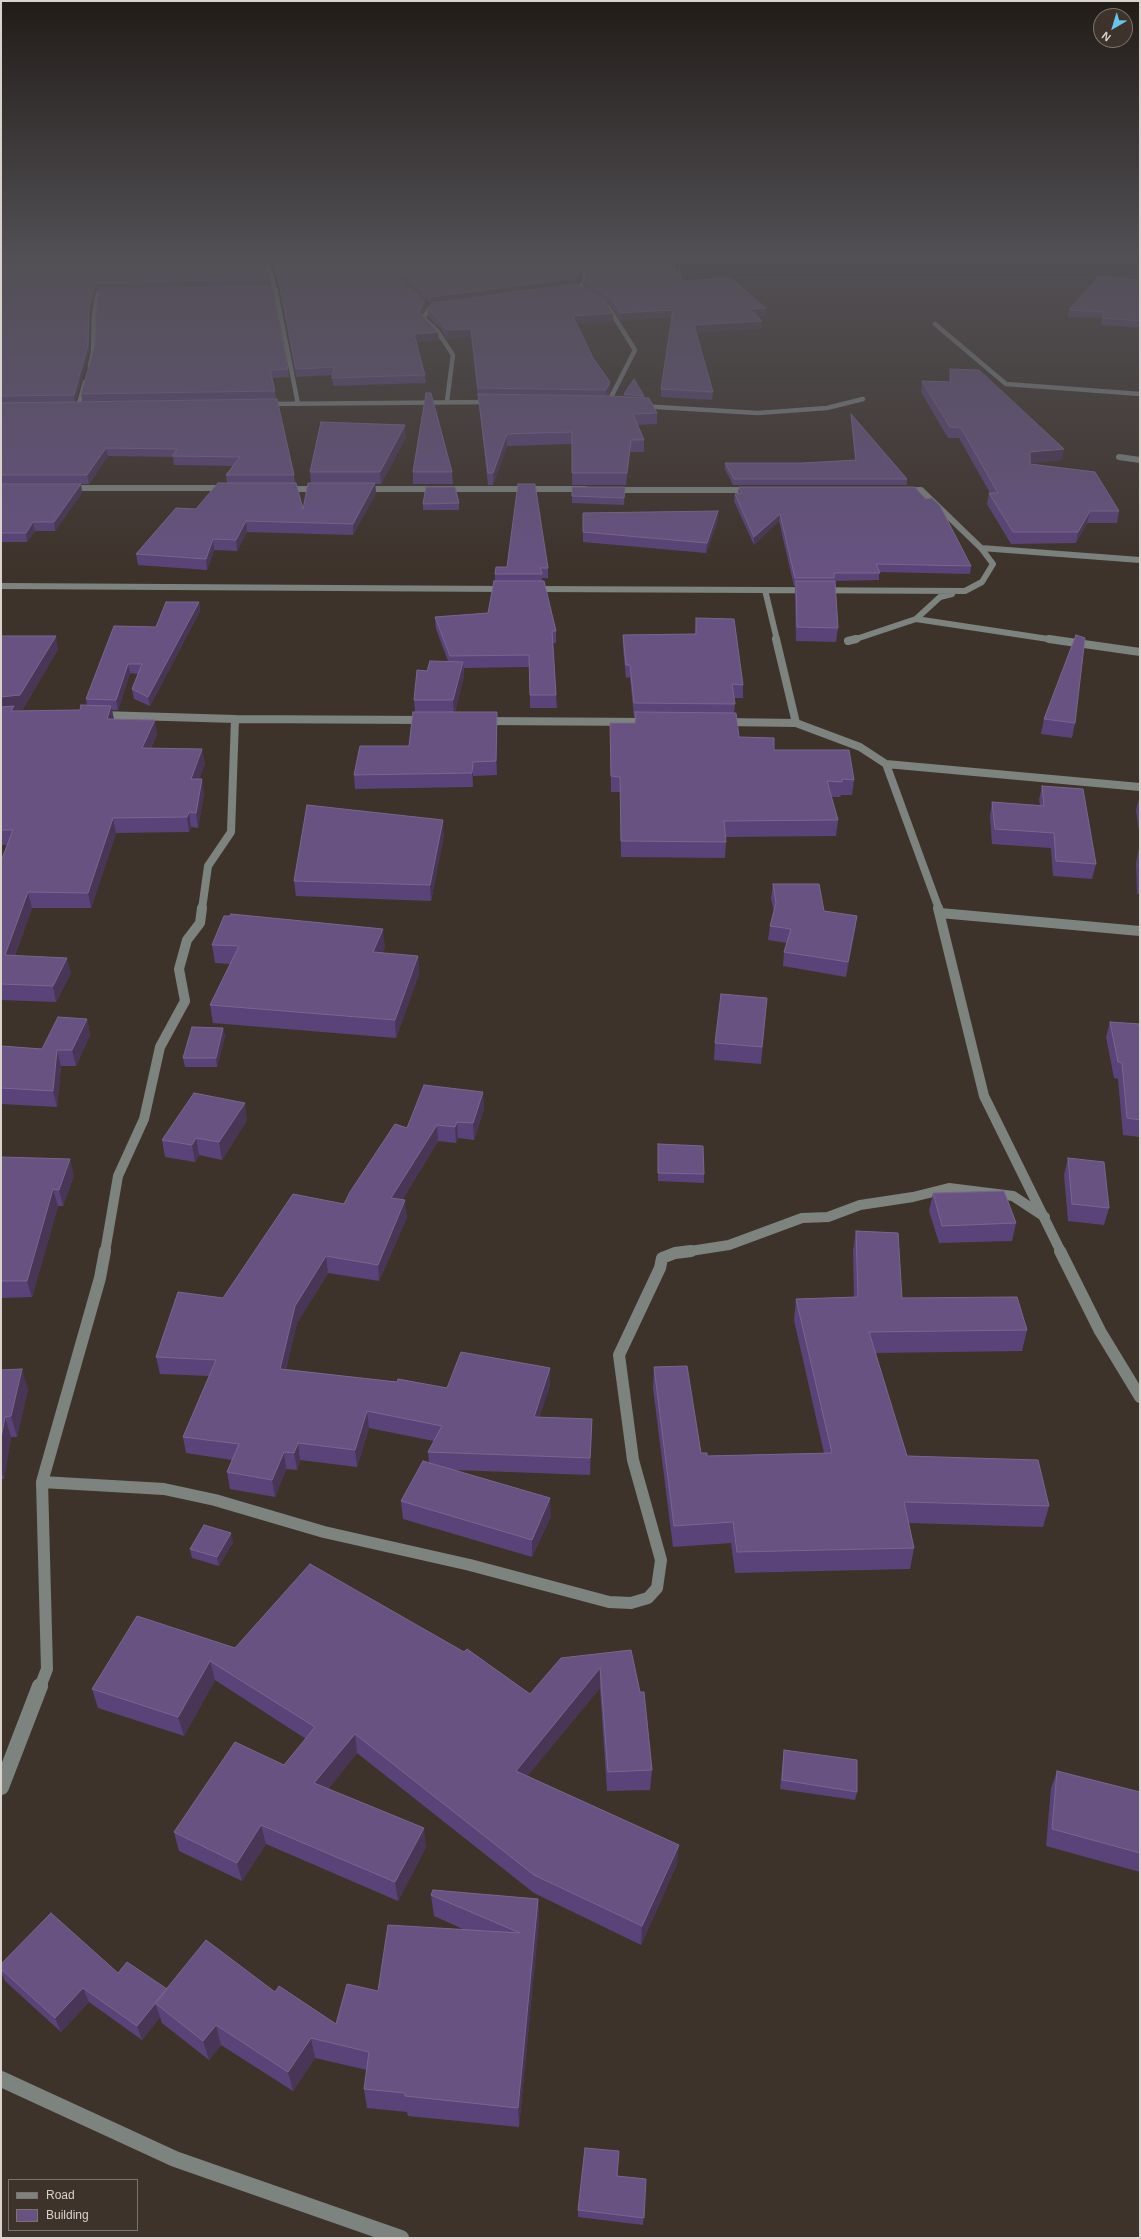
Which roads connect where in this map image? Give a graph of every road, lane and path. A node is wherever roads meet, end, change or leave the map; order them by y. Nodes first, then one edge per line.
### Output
1 (90, 364) edge
2 (290, 364) edge
3 (452, 364) edge
4 (628, 364) edge
5 (983, 364) edge
6 (89, 368) edge
7 (87, 376) edge
8 (1140, 394) edge
9 (863, 400) dead end
10 (447, 402) junction
11 (501, 402) edge
12 (601, 403) edge
13 (258, 404) edge
14 (298, 404) junction
15 (608, 404) junction
16 (616, 404) edge
17 (631, 405) edge
18 (70, 407) edge
19 (78, 407) junction
20 (86, 407) edge
21 (1119, 458) dead end
22 (1140, 460) edge
23 (64, 488) edge
24 (231, 488) edge
25 (278, 489) edge
26 (326, 489) edge
27 (358, 489) edge
28 (595, 490) edge
29 (603, 490) edge
30 (762, 490) edge
31 (897, 490) edge
32 (981, 548) junction
33 (1140, 560) edge
34 (1, 586) edge
35 (510, 589) edge
36 (526, 589) edge
37 (765, 590) junction
38 (965, 591) junction
39 (916, 619) junction
40 (848, 641) dead end
41 (1140, 652) edge
42 (92, 714) edge
43 (235, 719) junction
44 (432, 720) edge
45 (472, 721) edge
46 (653, 722) edge
47 (717, 722) edge
48 (796, 723) junction
49 (886, 764) junction
50 (1140, 787) edge
51 (940, 913) junction
52 (1140, 931) edge
53 (1045, 1217) junction
54 (1140, 1397) edge
55 (42, 1482) junction
56 (1, 1787) edge
57 (1, 2079) edge
58 (401, 2238) edge

1 - 6 street
2 - 14 street
3 - 10 street
4 - 15 street
5 - 8 street
7 - 19 street
9 - 17 street
10 - 11 street
10 - 14 street
12 - 15 street
13 - 14 street
15 - 16 street
18 - 19 street
19 - 20 street
21 - 22 street
23 - 24 street
25 - 26 street
27 - 28 street
29 - 30 street
31 - 32 street
32 - 33 street
32 - 38 street
34 - 35 street
36 - 37 street
37 - 38 street
37 - 48 street
38 - 39 street
39 - 40 street
39 - 41 street
42 - 43 street
43 - 44 street
43 - 55 street
45 - 46 street
47 - 48 street
48 - 49 street
49 - 50 street
49 - 51 street
51 - 52 street
51 - 53 street
53 - 54 street
53 - 55 street
55 - 56 street
57 - 58 street

